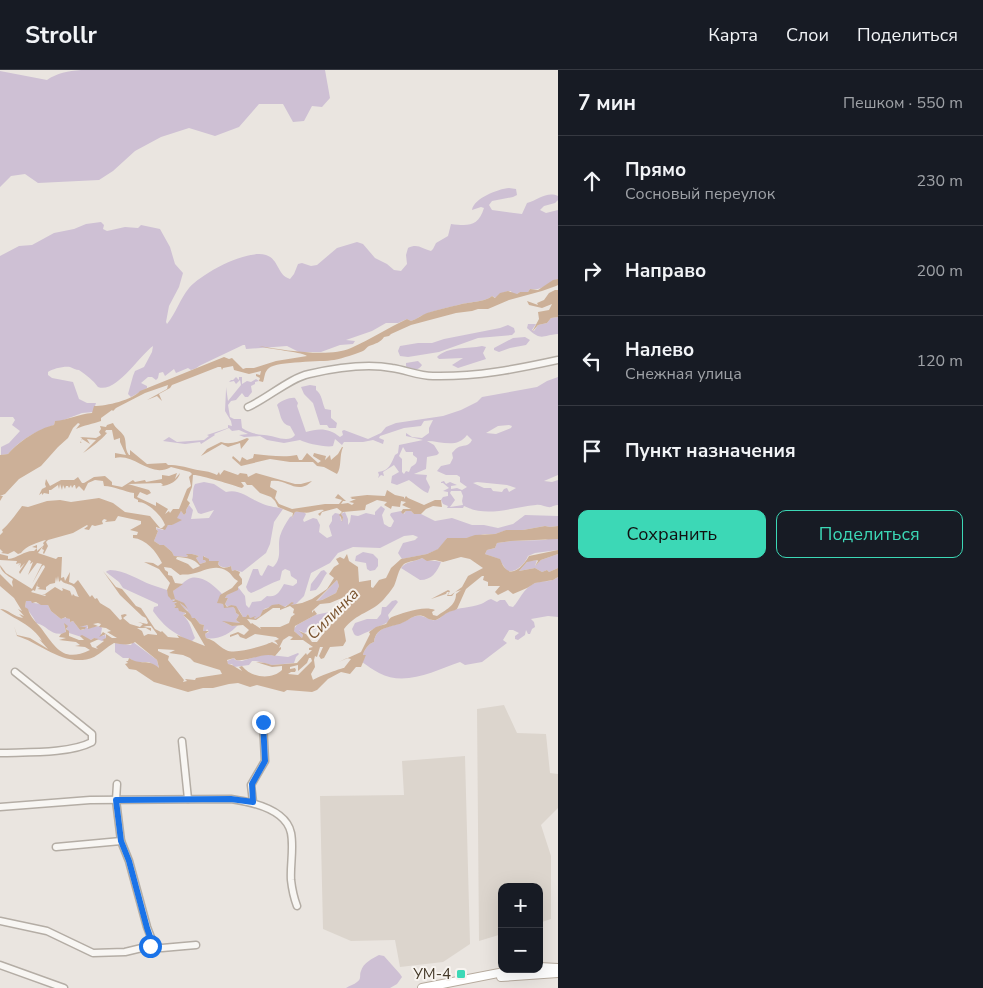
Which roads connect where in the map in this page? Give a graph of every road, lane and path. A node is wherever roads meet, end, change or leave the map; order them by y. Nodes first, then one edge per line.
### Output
1 (558, 360) edge
2 (248, 406) dead end
3 (14, 672) dead end
4 (263, 722) dead end
5 (182, 741) dead end
6 (0, 753) edge
7 (116, 784) dead end
8 (188, 799) junction
9 (116, 800) junction
10 (253, 802) junction
11 (0, 807) edge
12 (121, 841) junction
13 (56, 847) dead end
14 (297, 906) dead end
15 (0, 922) edge
16 (196, 944) dead end
17 (154, 948) junction
18 (0, 965) edge
19 (543, 967) edge
20 (558, 968) edge
21 (499, 973) edge
22 (558, 973) edge
23 (474, 978) junction
24 (64, 988) edge
25 (422, 988) edge

1 - 2 street
3 - 6 street
4 - 10 street
5 - 8 street
7 - 9 street
8 - 9 street
8 - 10 street
9 - 11 street
9 - 12 street
10 - 14 street
12 - 13 street
12 - 17 street
15 - 17 street
16 - 17 street
18 - 24 street
19 - 20 main road
21 - 23 main road
22 - 23 main road
23 - 25 main road

